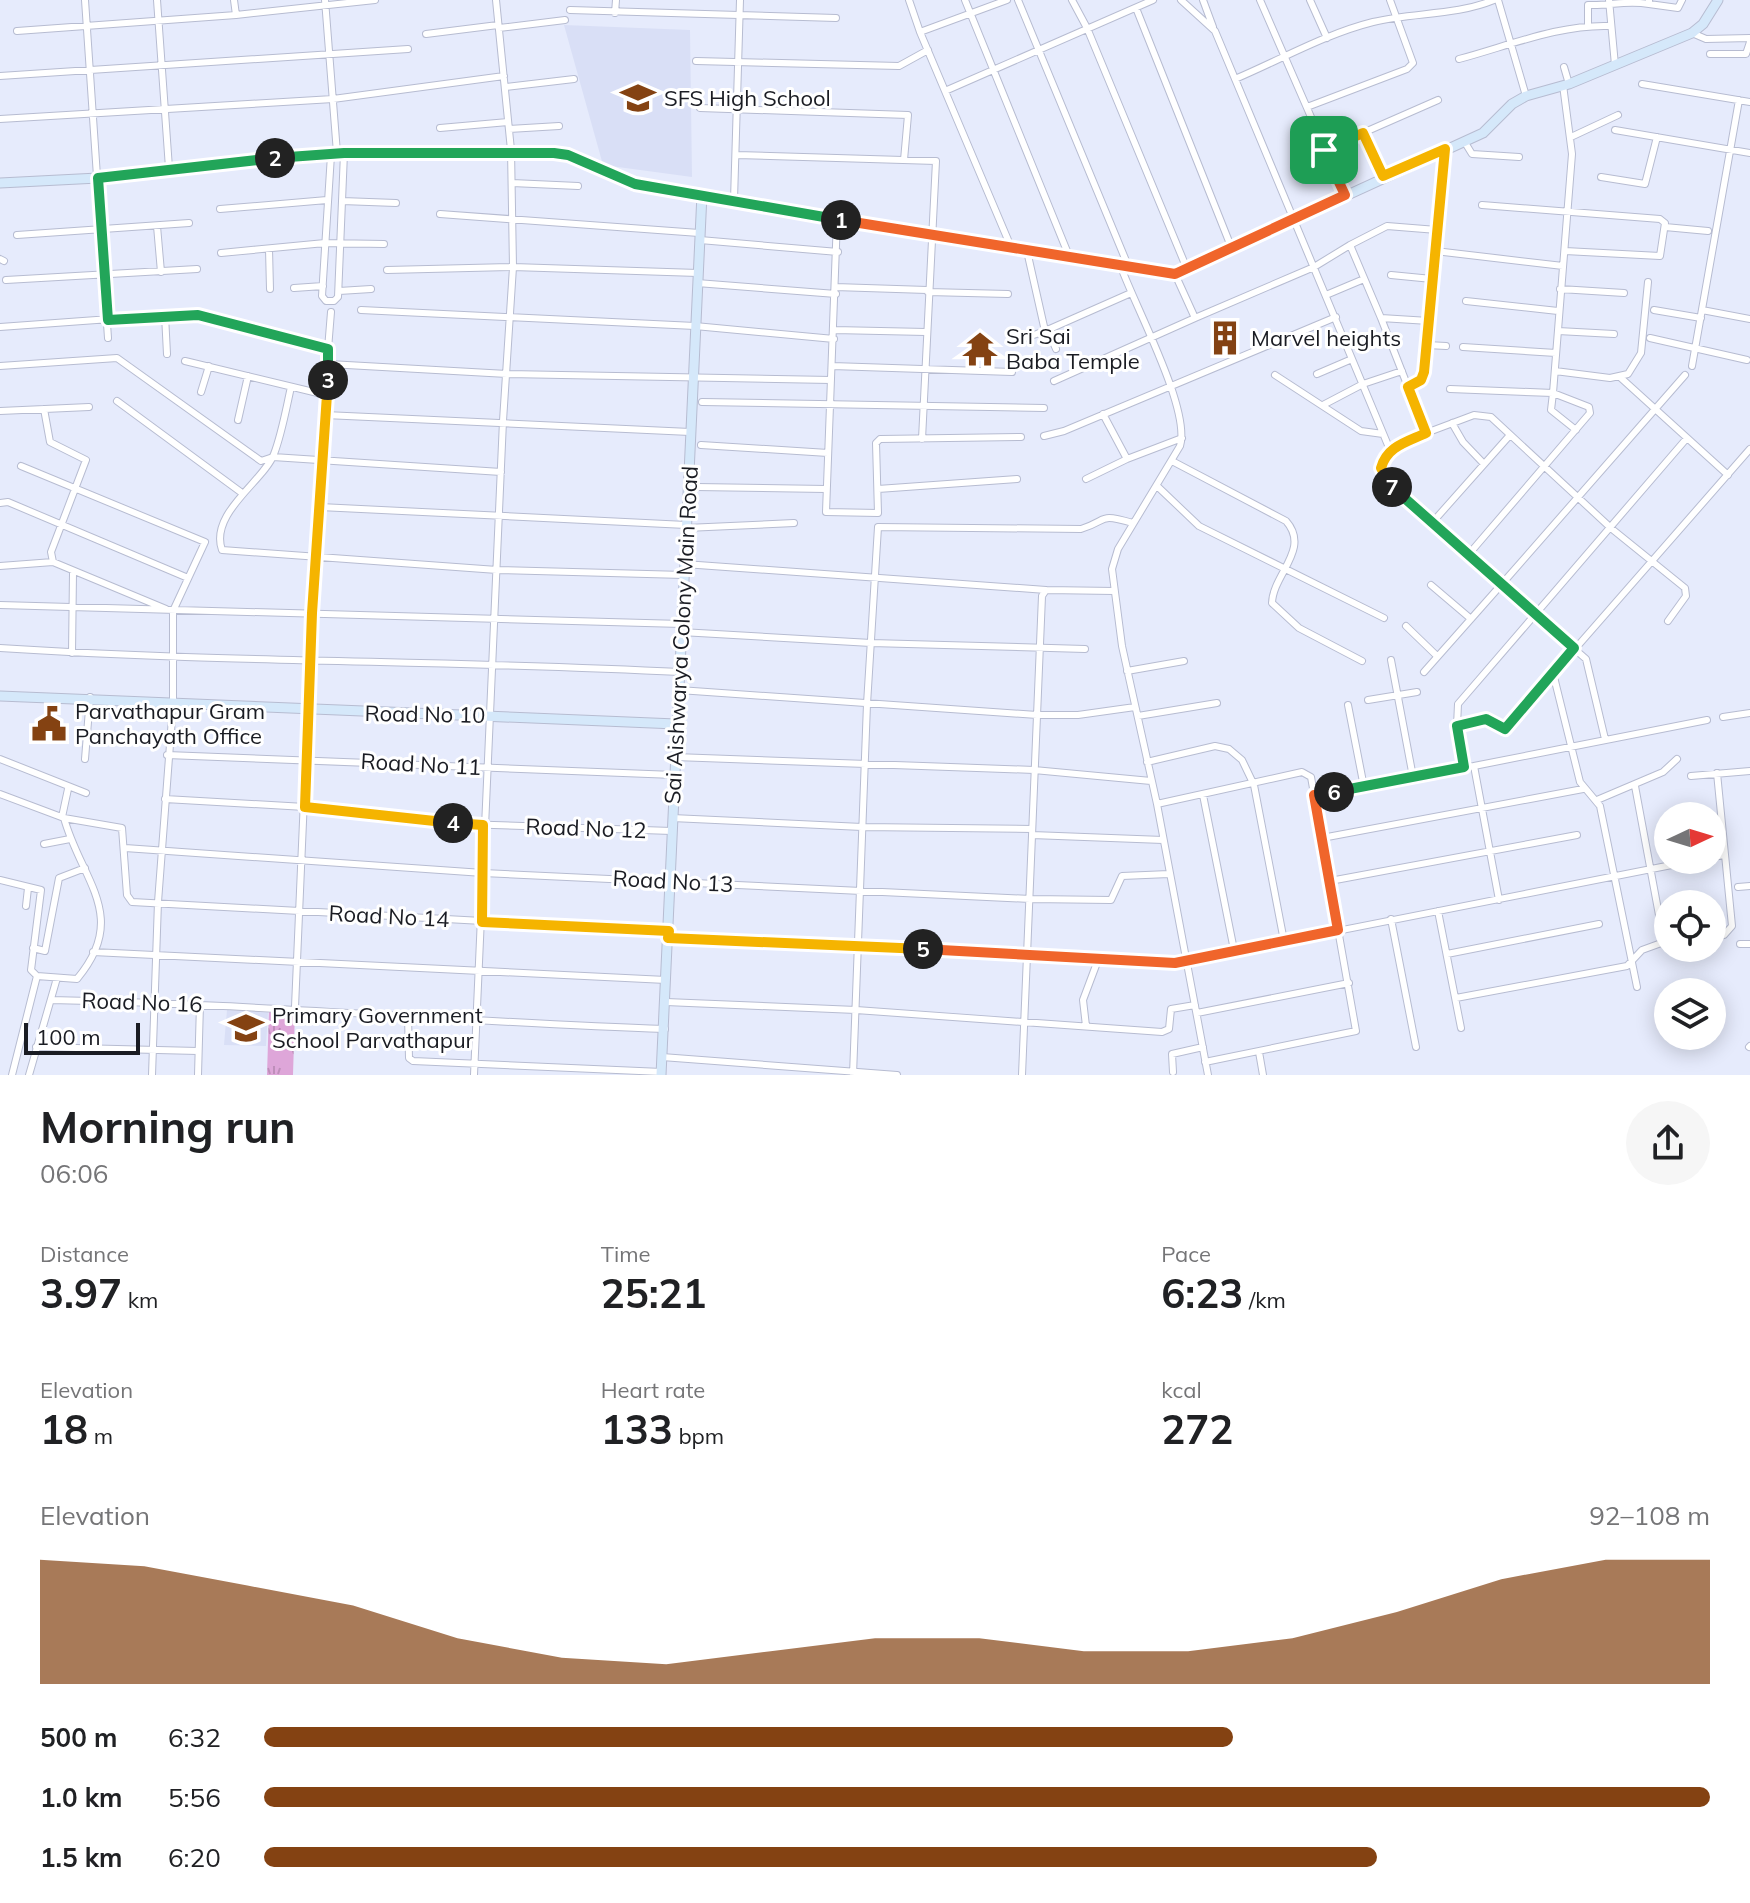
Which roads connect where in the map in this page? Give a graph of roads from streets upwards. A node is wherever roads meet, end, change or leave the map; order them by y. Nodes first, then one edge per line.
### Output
1 (85, 0) edge
2 (157, 0) edge
3 (234, 0) edge
4 (375, 0) edge
5 (496, 0) edge
6 (616, 0) edge
7 (740, 0) edge
8 (909, 0) edge
9 (965, 0) edge
10 (1007, 0) edge
11 (1018, 0) edge
12 (1072, 0) edge
13 (1153, 0) edge
14 (1181, 0) edge
15 (1203, 0) edge
16 (1260, 0) edge
17 (1310, 0) edge
18 (1390, 0) edge
19 (1496, 0) edge
20 (1682, 0) edge
21 (1718, 0) edge
22 (1588, 2) edge
23 (1649, 2) edge
24 (325, 3) edge
25 (1609, 3) edge
26 (1136, 8) junction
27 (570, 10) dead end
28 (615, 13) junction
29 (236, 15) junction
30 (739, 16) junction
31 (969, 16) junction
32 (836, 18) dead end
33 (1395, 18) junction
34 (565, 20) dead end
35 (158, 21) junction
36 (87, 25) junction
37 (1588, 25) junction
38 (1610, 26) junction
39 (498, 27) junction
40 (1087, 28) junction
41 (17, 31) dead end
42 (1215, 31) junction
43 (920, 32) junction
44 (1692, 33) junction
45 (426, 34) dead end
46 (1327, 38) junction
47 (1750, 40) edge
48 (1512, 45) junction
49 (408, 49) dead end
50 (1041, 49) junction
51 (928, 50) junction
52 (1710, 54) dead end
53 (329, 56) junction
54 (1285, 57) junction
55 (1459, 59) dead end
56 (696, 61) dead end
57 (738, 62) junction
58 (1615, 65) junction
59 (161, 66) junction
60 (1564, 67) dead end
61 (994, 69) junction
62 (90, 70) junction
63 (0, 76) edge
64 (504, 76) junction
65 (574, 79) dead end
66 (1235, 79) junction
67 (1642, 84) dead end
68 (1566, 85) junction
69 (505, 87) junction
70 (945, 91) junction
71 (1526, 96) junction
72 (333, 99) junction
73 (1438, 100) dead end
74 (1739, 100) junction
75 (1750, 102) edge
76 (1307, 107) junction
77 (700, 108) dead end
78 (738, 108) junction
79 (165, 111) junction
80 (93, 114) junction
81 (1618, 115) dead end
82 (0, 119) edge
83 (508, 125) junction
84 (559, 126) dead end
85 (440, 128) dead end
86 (1615, 130) dead end
87 (1363, 133) junction
88 (1571, 137) junction
89 (1657, 137) junction
90 (1464, 141) junction
91 (1445, 149) junction
92 (511, 150) junction
93 (1324, 150) junction
94 (1730, 150) junction
95 (337, 153) junction
96 (1750, 153) edge
97 (737, 155) junction
98 (1519, 157) dead end
99 (904, 160) junction
100 (169, 168) junction
101 (343, 169) junction
102 (330, 170) junction
103 (1383, 176) junction
104 (1601, 177) dead end
105 (98, 178) junction
106 (0, 183) edge
107 (512, 183) junction
108 (578, 186) dead end
109 (702, 194) junction
110 (1345, 195) junction
111 (327, 200) junction
112 (734, 200) junction
113 (342, 201) junction
114 (396, 203) dead end
115 (1482, 205) dead end
116 (220, 209) dead end
117 (1569, 211) junction
118 (440, 214) dead end
119 (837, 219) junction
120 (1295, 219) junction
121 (513, 222) junction
122 (189, 223) dead end
123 (157, 226) junction
124 (1665, 227) junction
125 (1437, 230) junction
126 (102, 231) junction
127 (1708, 231) dead end
128 (932, 233) junction
129 (17, 235) dead end
130 (700, 237) junction
131 (325, 243) junction
132 (341, 244) junction
133 (384, 244) dead end
134 (1350, 245) junction
135 (1011, 247) junction
136 (269, 249) junction
137 (1232, 249) junction
138 (1027, 251) junction
139 (1435, 251) junction
140 (1565, 251) junction
141 (838, 252) junction
142 (221, 253) dead end
143 (1069, 256) junction
144 (1563, 266) junction
145 (513, 267) junction
146 (1125, 267) junction
147 (1314, 267) junction
148 (197, 269) dead end
149 (387, 270) dead end
150 (1188, 270) junction
151 (161, 272) junction
152 (1175, 274) junction
153 (1391, 275) dead end
154 (105, 277) junction
155 (697, 278) junction
156 (1364, 279) junction
157 (1432, 279) junction
158 (6, 280) dead end
159 (1648, 282) dead end
160 (323, 286) junction
161 (294, 288) dead end
162 (270, 289) dead end
163 (371, 289) dead end
164 (1560, 289) junction
165 (836, 290) junction
166 (339, 291) junction
167 (927, 291) junction
168 (1131, 293) junction
169 (1624, 293) dead end
170 (1008, 294) dead end
171 (1326, 295) junction
172 (1466, 301) dead end
173 (361, 310) dead end
174 (1654, 310) dead end
175 (1558, 311) junction
176 (331, 312) dead end
177 (1701, 314) junction
178 (165, 315) junction
179 (1336, 317) junction
180 (1195, 318) junction
181 (1381, 318) junction
182 (511, 319) junction
183 (1750, 319) edge
184 (108, 320) junction
185 (1429, 321) junction
186 (695, 326) junction
187 (0, 327) edge
188 (834, 330) junction
189 (1047, 330) junction
190 (1558, 331) junction
191 (926, 332) junction
192 (1614, 334) dead end
193 (108, 338) dead end
194 (1025, 338) dead end
195 (1150, 338) junction
196 (1650, 338) dead end
197 (834, 339) junction
198 (1427, 345) junction
199 (1446, 346) dead end
200 (1463, 347) dead end
201 (1696, 348) junction
202 (328, 349) junction
203 (1056, 349) dead end
204 (1556, 353) junction
205 (167, 354) dead end
206 (1352, 359) junction
207 (1747, 360) dead end
208 (185, 361) dead end
209 (329, 364) junction
210 (0, 366) edge
211 (209, 366) junction
212 (832, 366) junction
213 (1692, 366) dead end
214 (925, 370) junction
215 (1402, 371) junction
216 (1555, 371) junction
217 (1012, 372) dead end
218 (507, 374) junction
219 (1317, 374) dead end
220 (1275, 375) dead end
221 (1685, 375) dead end
222 (248, 376) junction
223 (692, 378) junction
224 (1621, 378) junction
225 (831, 380) junction
226 (1054, 381) dead end
227 (1363, 384) junction
228 (1171, 386) junction
229 (291, 387) junction
230 (1408, 387) junction
231 (1450, 389) dead end
232 (201, 392) dead end
233 (1553, 393) junction
234 (326, 395) junction
235 (117, 401) dead end
236 (831, 401) junction
237 (702, 402) dead end
238 (1323, 405) junction
239 (89, 407) dead end
240 (921, 407) junction
241 (1044, 408) dead end
242 (44, 409) junction
243 (1656, 410) junction
244 (0, 411) edge
245 (1103, 414) junction
246 (325, 415) junction
247 (238, 420) dead end
248 (503, 421) junction
249 (1452, 423) junction
250 (1576, 430) junction
251 (690, 432) junction
252 (1426, 433) junction
253 (1383, 434) junction
254 (1510, 435) junction
255 (1044, 436) dead end
256 (1021, 437) dead end
257 (1182, 438) junction
258 (1687, 438) junction
259 (922, 439) junction
260 (701, 445) dead end
261 (1750, 449) edge
262 (1390, 450) junction
263 (828, 453) junction
264 (273, 457) junction
265 (1127, 459) junction
266 (323, 461) junction
267 (1172, 461) junction
268 (1484, 464) junction
269 (21, 466) dead end
270 (1545, 468) junction
271 (501, 472) junction
272 (1728, 475) junction
273 (1017, 479) dead end
274 (1086, 479) dead end
275 (1157, 486) junction
276 (696, 487) dead end
277 (78, 489) junction
278 (826, 489) junction
279 (878, 489) junction
280 (242, 493) junction
281 (1579, 498) junction
282 (0, 503) edge
283 (320, 507) junction
284 (499, 517) junction
285 (794, 523) dead end
286 (1133, 523) junction
287 (1431, 524) junction
288 (62, 526) junction
289 (686, 527) junction
290 (1612, 529) junction
291 (1469, 554) junction
292 (316, 557) junction
293 (53, 562) junction
294 (1650, 562) junction
295 (0, 566) edge
296 (497, 570) junction
297 (684, 570) junction
298 (1285, 570) junction
299 (73, 573) junction
300 (873, 575) junction
301 (188, 578) junction
302 (1431, 585) dead end
303 (1501, 585) junction
304 (1046, 590) junction
305 (1114, 591) junction
306 (0, 605) edge
307 (73, 607) junction
308 (173, 611) junction
309 (312, 613) junction
310 (1534, 615) junction
311 (1384, 618) dead end
312 (1471, 619) junction
313 (496, 620) junction
314 (1668, 621) dead end
315 (1406, 626) dead end
316 (682, 628) junction
317 (871, 643) junction
318 (0, 648) edge
319 (1040, 648) junction
320 (1574, 648) junction
321 (1085, 649) dead end
322 (72, 653) junction
323 (173, 655) junction
324 (1437, 656) junction
325 (1391, 660) dead end
326 (1184, 661) dead end
327 (1362, 661) dead end
328 (312, 662) junction
329 (493, 662) junction
330 (1127, 671) junction
331 (680, 672) junction
332 (1424, 672) dead end
333 (1553, 673) junction
334 (679, 690) junction
335 (1417, 692) dead end
336 (1397, 695) junction
337 (0, 696) edge
338 (90, 697) junction
339 (1368, 700) dead end
340 (1217, 703) dead end
341 (867, 704) junction
342 (173, 705) junction
343 (1348, 705) dead end
344 (1135, 707) junction
345 (309, 712) junction
346 (1750, 713) edge
347 (1037, 715) junction
348 (492, 716) junction
349 (1138, 716) junction
350 (1723, 717) dead end
351 (1707, 720) dead end
352 (676, 724) junction
353 (1457, 726) junction
354 (1605, 739) junction
355 (1573, 747) junction
356 (167, 755) junction
357 (675, 757) junction
358 (0, 759) edge
359 (85, 759) dead end
360 (306, 759) junction
361 (1677, 759) dead end
362 (1147, 762) junction
363 (865, 766) junction
364 (1474, 766) junction
365 (488, 767) junction
366 (1464, 767) junction
367 (1034, 770) junction
368 (1750, 771) edge
369 (1717, 773) junction
370 (674, 775) junction
371 (1691, 776) dead end
372 (1413, 777) junction
373 (1151, 781) junction
374 (1254, 785) junction
375 (1635, 786) junction
376 (1364, 787) junction
377 (68, 789) junction
378 (1583, 789) junction
379 (86, 793) dead end
380 (0, 794) edge
381 (1203, 795) junction
382 (1314, 795) junction
383 (165, 799) junction
384 (1597, 800) junction
385 (1719, 802) edge
386 (1157, 804) junction
387 (305, 807) junction
388 (1482, 809) junction
389 (63, 818) junction
390 (672, 818) junction
391 (483, 825) junction
392 (862, 827) junction
393 (672, 831) junction
394 (1032, 832) junction
395 (1577, 835) dead end
396 (1322, 838) junction
397 (70, 839) junction
398 (1163, 840) junction
399 (44, 844) dead end
400 (125, 848) junction
401 (162, 852) junction
402 (1491, 853) junction
403 (303, 860) junction
404 (85, 868) junction
405 (1652, 868) junction
406 (483, 873) junction
407 (1726, 873) edge
408 (1169, 874) junction
409 (1612, 875) junction
410 (0, 880) edge
411 (670, 880) junction
412 (1330, 881) junction
413 (1750, 886) edge
414 (1738, 887) dead end
415 (28, 888) junction
416 (859, 892) junction
417 (1030, 899) junction
418 (1499, 900) junction
419 (158, 902) junction
420 (26, 906) dead end
421 (300, 911) junction
422 (1438, 911) junction
423 (1391, 919) junction
424 (482, 922) junction
425 (1599, 924) dead end
426 (1338, 930) junction
427 (1726, 933) edge
428 (668, 935) junction
429 (1284, 941) junction
430 (1740, 944) dead end
431 (1750, 944) edge
432 (859, 946) junction
433 (33, 948) junction
434 (1234, 950) junction
435 (93, 952) junction
436 (1026, 954) junction
437 (1447, 954) junction
438 (158, 957) junction
439 (298, 960) junction
440 (1098, 960) junction
441 (1186, 960) junction
442 (1631, 964) junction
443 (481, 972) junction
444 (37, 976) junction
445 (57, 978) junction
446 (666, 980) junction
447 (1349, 983) junction
448 (1637, 987) dead end
449 (1456, 998) junction
450 (51, 1000) junction
451 (157, 1002) junction
452 (666, 1002) junction
453 (200, 1004) junction
454 (295, 1007) junction
455 (1196, 1009) junction
456 (856, 1010) junction
457 (408, 1016) junction
458 (477, 1022) junction
459 (1024, 1022) junction
460 (1086, 1026) junction
461 (1461, 1028) dead end
462 (665, 1029) junction
463 (36, 1047) junction
464 (1203, 1047) junction
465 (1416, 1047) dead end
466 (153, 1051) junction
467 (198, 1051) junction
468 (1259, 1052) junction
469 (662, 1057) junction
470 (474, 1062) junction
471 (1205, 1062) junction
472 (1173, 1072) dead end
473 (853, 1073) edge
474 (662, 1074) edge
475 (12, 1075) edge
476 (29, 1075) edge
477 (152, 1075) edge
478 (198, 1075) edge
479 (474, 1075) edge
480 (897, 1075) edge
481 (1022, 1075) edge
482 (1208, 1075) edge
483 (1263, 1075) edge

1 - 36 street
2 - 35 street
3 - 29 street
4 - 24 street
5 - 39 street
6 - 28 street
7 - 30 street
8 - 43 street
9 - 31 street
10 - 31 street
11 - 50 street
12 - 40 street
13 - 26 street
14 - 42 street
15 - 42 street
16 - 54 street
17 - 46 street
18 - 33 street
19 - 33 street
19 - 48 street
20 - 23 street
21 - 44 street
22 - 25 street
22 - 37 street
23 - 25 street
24 - 29 street
24 - 53 street
25 - 38 street
26 - 40 street
26 - 137 street
27 - 28 street
28 - 30 street
29 - 35 street
30 - 32 street
30 - 57 street
31 - 43 street
31 - 61 street
33 - 46 street
33 - 76 street
34 - 39 street
35 - 36 street
35 - 59 street
36 - 41 street
36 - 62 street
37 - 38 street
37 - 48 street
38 - 58 street
39 - 45 street
39 - 64 street
40 - 50 street
40 - 150 street
42 - 66 street
43 - 51 street
44 - 47 street
44 - 58 street
46 - 54 street
47 - 52 street
48 - 55 street
48 - 71 street
49 - 53 street
50 - 61 street
50 - 146 street
51 - 57 street
51 - 70 street
53 - 59 street
53 - 72 street
54 - 66 street
54 - 76 street
56 - 57 street
57 - 78 street
58 - 68 street
59 - 62 street
59 - 79 street
60 - 68 street
61 - 70 street
61 - 143 street
62 - 63 street
62 - 80 street
64 - 69 street
64 - 72 street
65 - 69 street
66 - 120 street
67 - 74 street
68 - 71 street
68 - 88 street
69 - 83 street
70 - 135 street
71 - 90 street
72 - 79 street
72 - 95 street
73 - 87 street
74 - 75 street
74 - 94 street
76 - 93 street
77 - 78 street
78 - 97 street
78 - 99 street
79 - 80 street
79 - 100 street
80 - 82 street
80 - 105 street
81 - 88 street
83 - 84 street
83 - 85 street
83 - 92 street
86 - 89 street
87 - 93 street
87 - 103 street
88 - 117 street
89 - 94 street
89 - 104 street
90 - 91 street
90 - 98 street
91 - 103 street
91 - 125 street
92 - 95 street
92 - 107 street
92 - 109 street
93 - 110 street
94 - 96 street
94 - 177 street
95 - 100 street
95 - 101 street
95 - 102 street
97 - 99 street
97 - 112 street
99 - 128 street
100 - 105 street
101 - 102 street
101 - 113 street
102 - 111 street
103 - 110 street
105 - 106 street
105 - 126 street
107 - 108 street
107 - 121 street
109 - 112 street
109 - 130 street, Sai Aishwarya Colony Main Road
110 - 120 street
111 - 116 street
111 - 131 street
112 - 119 street
113 - 114 street
113 - 132 street
115 - 117 street
117 - 124 street
117 - 140 street
118 - 121 street
119 - 128 street
119 - 141 street
120 - 137 street
120 - 147 street
121 - 130 street
121 - 145 street
122 - 123 street
123 - 126 street
123 - 151 street
124 - 127 street
124 - 140 street
125 - 134 street
125 - 139 street
126 - 129 street
126 - 154 street
128 - 135 street
128 - 167 street
130 - 141 street
130 - 155 street, Sai Aishwarya Colony Main Road
131 - 132 street
131 - 136 street
131 - 160 street
132 - 133 street
132 - 166 street
134 - 147 street
134 - 156 street
135 - 138 street
136 - 142 street
136 - 162 street
137 - 150 street
138 - 143 street
138 - 189 street
139 - 144 street
139 - 157 street
140 - 144 street
141 - 165 street
143 - 146 street
144 - 164 street
145 - 149 street
145 - 155 street
145 - 182 street
146 - 152 street
146 - 168 street
147 - 171 street
147 - 180 street
148 - 151 street
150 - 152 street
151 - 154 street
152 - 180 street
153 - 157 street
154 - 158 street
154 - 184 street
155 - 165 street
155 - 186 street, Sai Aishwarya Colony Main Road
156 - 171 street
156 - 181 street
157 - 185 street
159 - 224 street
160 - 161 street
160 - 166 street
163 - 166 street
164 - 169 street
164 - 175 street
165 - 167 street
165 - 188 street
167 - 170 street
167 - 191 street
168 - 189 street
168 - 195 street
171 - 179 street
172 - 175 street
173 - 182 street
174 - 177 street
175 - 190 street
176 - 202 street
177 - 183 street
177 - 201 street
178 - 184 street
178 - 202 street
178 - 205 street
179 - 206 street
179 - 228 street
180 - 195 street
181 - 185 street
181 - 215 street
182 - 186 street
182 - 218 street
184 - 187 street
184 - 193 street
185 - 198 street
186 - 197 street
186 - 223 street, Sai Aishwarya Colony Main Road
188 - 191 street
188 - 197 street
189 - 194 street
189 - 203 street
190 - 192 street
190 - 204 street
191 - 214 street
195 - 226 street
195 - 228 street
196 - 201 street
197 - 212 street
198 - 199 street
198 - 230 street
200 - 204 street
201 - 207 street
201 - 213 street
202 - 209 street
204 - 216 street
206 - 219 street
206 - 227 street
208 - 211 street
209 - 218 street
209 - 234 street
210 - 264 street
211 - 222 street
211 - 232 street
212 - 214 street
212 - 225 street
214 - 217 street
214 - 240 street
215 - 227 street
215 - 230 street
216 - 224 street
216 - 233 street
218 - 223 street
218 - 248 street
220 - 238 street
221 - 243 street
222 - 229 street
222 - 247 street
223 - 225 street
223 - 251 street, Sai Aishwarya Colony Main Road
224 - 243 street
225 - 236 street
227 - 238 street
227 - 253 street
228 - 245 street
228 - 257 street
229 - 234 street
229 - 264 street
230 - 252 street
231 - 233 street
233 - 250 street
233 - 250 street
234 - 246 street
235 - 280 street
236 - 237 street
236 - 240 street
236 - 263 street
238 - 253 street
239 - 242 street
240 - 241 street
240 - 259 street
242 - 244 street
242 - 277 street
243 - 258 street
243 - 281 street
245 - 255 street
245 - 265 street
246 - 248 street
246 - 266 street
248 - 251 street
248 - 271 street
249 - 252 street
249 - 254 street
249 - 268 street
250 - 270 street
251 - 289 street, Sai Aishwarya Colony Main Road
252 - 262 street
253 - 262 street
254 - 268 street
254 - 270 street
256 - 259 street
257 - 265 street
257 - 267 street
258 - 272 street
258 - 290 street
259 - 279 street
260 - 263 street
261 - 272 street
262 - 287 street
263 - 278 street
264 - 266 street
264 - 280 street
265 - 274 street
266 - 271 street
266 - 283 street
267 - 275 street
267 - 298 street
268 - 287 street
269 - 277 street
270 - 281 street
270 - 291 street
271 - 284 street
272 - 294 street
273 - 279 street
275 - 286 street
275 - 298 street
276 - 278 street
277 - 288 street
277 - 301 street
278 - 279 street
280 - 292 street
281 - 290 street
281 - 303 street
282 - 288 street
283 - 284 street
283 - 292 street
284 - 289 street
284 - 296 street
285 - 289 street
286 - 300 street
286 - 305 street
287 - 291 street
288 - 293 street
288 - 301 street
289 - 297 street, Sai Aishwarya Colony Main Road
290 - 294 street
290 - 310 street
291 - 303 street
292 - 296 street
292 - 309 street
293 - 295 street
293 - 299 street
294 - 314 street
294 - 320 street
296 - 297 street
296 - 313 street
297 - 300 street
297 - 316 street, Sai Aishwarya Colony Main Road
298 - 311 street
298 - 327 street
299 - 307 street
299 - 308 street
300 - 304 street
300 - 317 street
301 - 308 street
302 - 312 street
303 - 310 street
303 - 312 street
304 - 305 street
304 - 319 street
305 - 330 street
306 - 307 street
307 - 308 street
307 - 322 street
308 - 309 street
308 - 323 street
309 - 313 street
309 - 328 street
310 - 320 street
310 - 353 street
312 - 324 street
313 - 316 street
313 - 329 street
315 - 324 street
316 - 317 street
316 - 331 street, Sai Aishwarya Colony Main Road
317 - 319 street
317 - 341 street
318 - 322 street
319 - 321 street
319 - 347 street
320 - 333 street
320 - 354 street
322 - 323 street
323 - 328 street
323 - 342 street
324 - 332 street
325 - 336 street
326 - 330 street
328 - 329 street
328 - 345 street
329 - 331 street
329 - 348 street
330 - 344 street
331 - 334 street, Sai Aishwarya Colony Main Road
333 - 353 street
333 - 355 street
334 - 341 street
334 - 352 street, Sai Aishwarya Colony Main Road
335 - 336 street
336 - 339 street
336 - 372 street
337 - 338 street, Road No 10
338 - 342 street, Road No 10
338 - 359 street
340 - 349 street
341 - 347 street
341 - 363 street
342 - 345 street, Road No 10
342 - 356 street
343 - 376 street
344 - 347 street
344 - 349 street
345 - 348 street, Road No 10
345 - 360 street
346 - 350 street
347 - 367 street
348 - 352 street, Road No 10
348 - 365 street
349 - 362 street
351 - 354 street
352 - 357 street, Sai Aishwarya Colony Main Road
353 - 366 street
354 - 355 street
355 - 364 street
355 - 378 street
356 - 360 street, Road No 11
356 - 383 street
357 - 363 street
357 - 370 street, Sai Aishwarya Colony Main Road
358 - 377 street
360 - 365 street, Road No 11
360 - 387 street
361 - 375 street
362 - 373 street
362 - 374 street
363 - 367 street
363 - 392 street
364 - 366 street
364 - 388 street
365 - 370 street, Road No 11
365 - 391 street
366 - 372 street
367 - 373 street
367 - 394 street
368 - 369 street
369 - 371 street
369 - 385 street
370 - 390 street, Sai Aishwarya Colony Main Road
372 - 376 street
373 - 386 street
374 - 381 street
374 - 382 street
374 - 429 street
375 - 384 street
375 - 405 street
376 - 382 street
377 - 379 street
377 - 389 street
378 - 384 street
378 - 388 street
380 - 389 street
381 - 386 street
381 - 434 street
382 - 396 street
383 - 387 street, Road No 12
383 - 401 street
384 - 409 street
386 - 398 street
387 - 391 street, Road No 12
387 - 403 street
388 - 396 street
388 - 402 street
389 - 397 street
389 - 400 street
390 - 392 street
390 - 393 street, Sai Aishwarya Colony Main Road
391 - 393 street, Road No 12
391 - 406 street
392 - 394 street
392 - 416 street
393 - 411 street, Sai Aishwarya Colony Main Road
394 - 398 street
394 - 417 street
395 - 402 street
396 - 412 street
397 - 399 street
397 - 404 street
398 - 408 street
400 - 401 street, Road No 13
400 - 419 street
401 - 403 street, Road No 13
401 - 419 street
402 - 412 street
402 - 418 street
403 - 406 street, Road No 13
403 - 421 street
404 - 433 street
404 - 435 street
405 - 409 street, Road No 14
405 - 442 street
406 - 411 street, Road No 13
406 - 424 street
407 - 427 street
408 - 417 street, Road No 13
408 - 441 street
409 - 418 street, Road No 14
409 - 442 street
410 - 415 street
411 - 416 street, Road No 13
411 - 428 street, Sai Aishwarya Colony Main Road
412 - 426 street
413 - 414 street
415 - 420 street
415 - 433 street
416 - 417 street, Road No 13
416 - 432 street
417 - 436 street
418 - 422 street, Road No 14
419 - 421 street, Road No 14
419 - 438 street
421 - 424 street, Road No 14
421 - 439 street
422 - 423 street, Road No 14
422 - 437 street
423 - 426 street, Road No 14
423 - 465 street
424 - 428 street, Road No 14
424 - 443 street
425 - 437 street
426 - 429 street, Road No 14
426 - 447 street
428 - 432 street, Road No 14
428 - 446 street, Sai Aishwarya Colony Main Road
429 - 434 street, Road No 14
430 - 431 street
432 - 436 street, Road No 14
432 - 456 street
433 - 444 street
434 - 441 street, Road No 14
435 - 438 street
435 - 445 street
436 - 440 street, Road No 14
436 - 459 street
437 - 449 street
438 - 439 street
438 - 451 street
439 - 443 street
439 - 454 street
440 - 441 street, Road No 14
440 - 460 street
441 - 455 street
442 - 448 street
442 - 449 street
443 - 446 street
443 - 458 street
444 - 445 street
444 - 475 street
445 - 450 street
446 - 452 street, Sai Aishwarya Colony Main Road
447 - 455 street
447 - 468 street
449 - 461 street
450 - 451 street, Road No 16
450 - 463 street
451 - 453 street, Road No 16
451 - 466 street
452 - 456 street
452 - 462 street, Sai Aishwarya Colony Main Road
453 - 454 street, Road No 16
453 - 467 street
454 - 457 street, Road No 16
455 - 460 street
455 - 464 street
456 - 459 street
456 - 473 street
457 - 458 street, Road No 16
457 - 470 street
458 - 462 street, Road No 16
458 - 470 street
459 - 460 street
459 - 481 street
462 - 469 street, Sai Aishwarya Colony Main Road
463 - 466 street
463 - 476 street
464 - 471 street
464 - 472 street
466 - 467 street
466 - 477 street
467 - 478 street
468 - 471 street
468 - 483 street
469 - 473 street
469 - 474 street, Sai Aishwarya Colony Main Road
470 - 474 street
470 - 479 street
471 - 482 street
473 - 480 street

